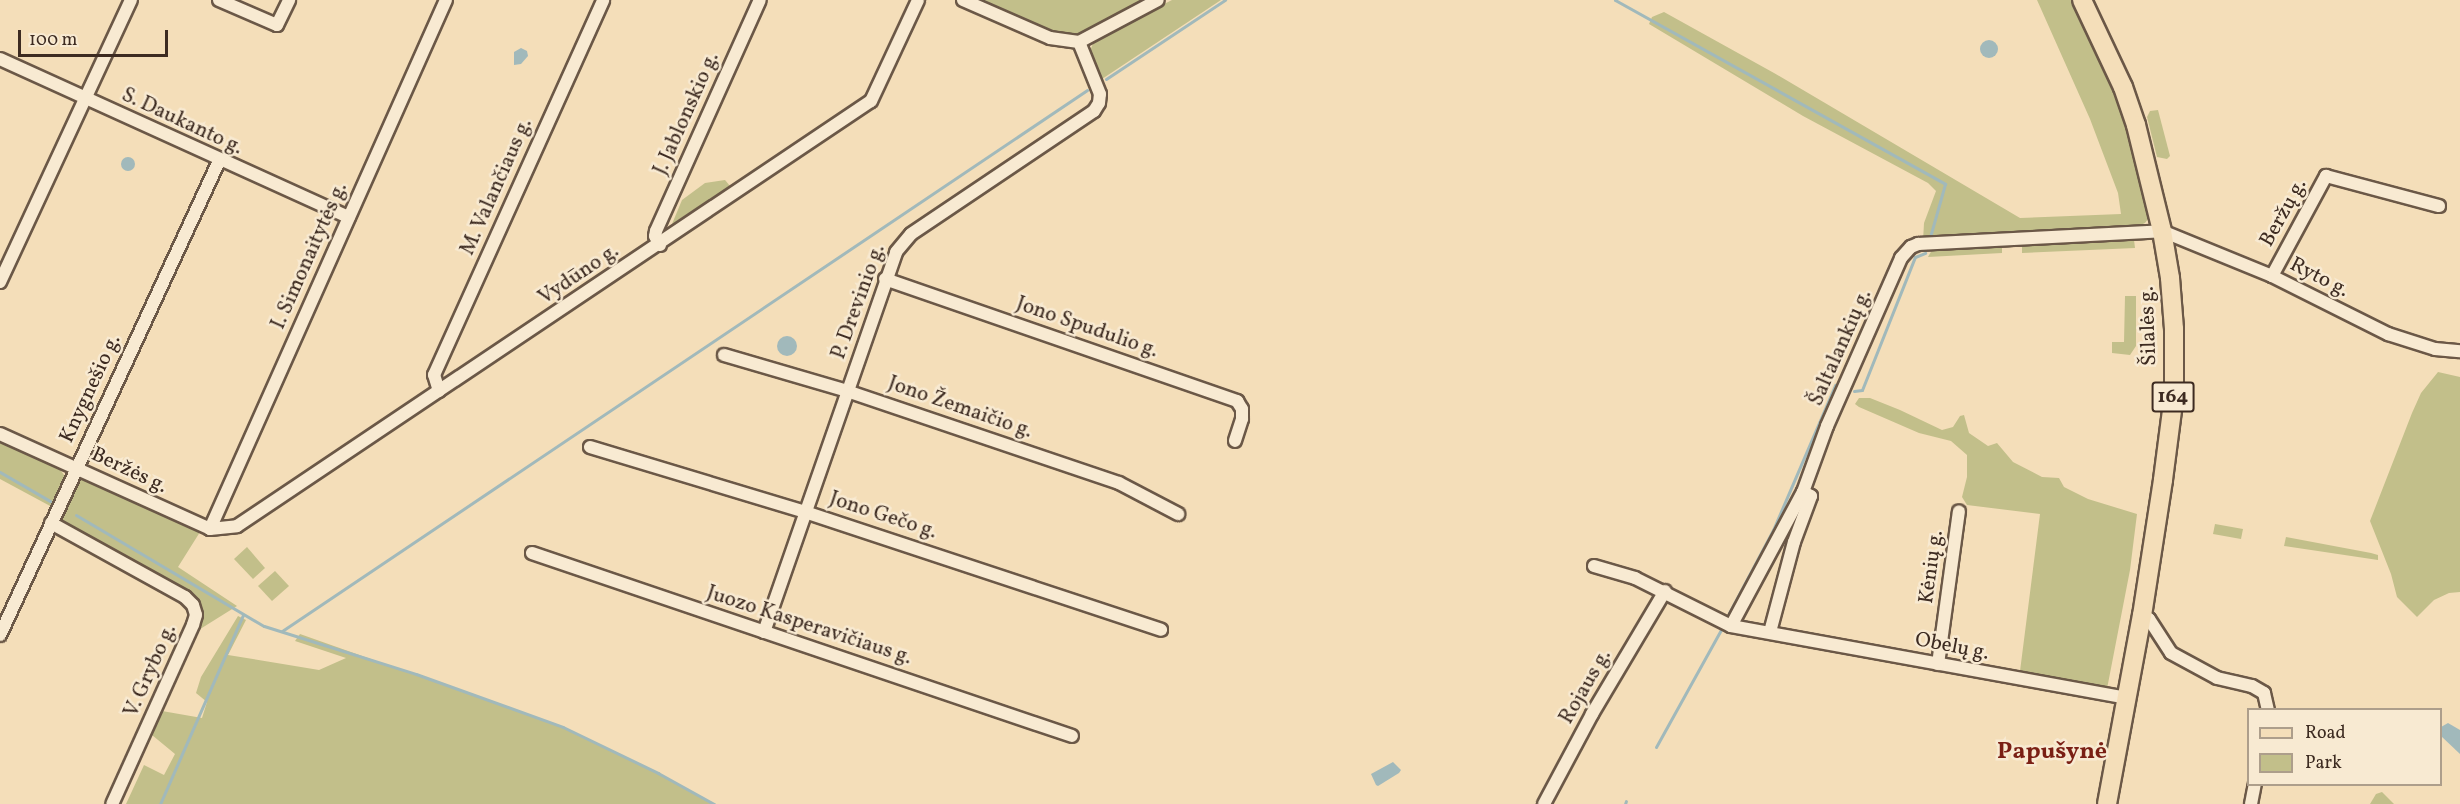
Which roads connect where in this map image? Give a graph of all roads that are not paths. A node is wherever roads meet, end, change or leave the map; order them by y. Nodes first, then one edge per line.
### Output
1 (131, 0) edge
2 (219, 0) edge
3 (289, 0) edge
4 (446, 0) edge
5 (603, 0) edge
6 (760, 0) edge
7 (918, 0) edge
8 (963, 0) edge
9 (1158, 0) edge
10 (2082, 0) edge
11 (1079, 42) junction
12 (0, 59) edge
13 (84, 99) junction
14 (219, 161) junction
15 (2439, 206) dead end
16 (349, 217) junction
17 (2162, 231) junction
18 (660, 244) junction
19 (2271, 276) junction
20 (885, 279) junction
21 (0, 282) edge
22 (2460, 351) edge
23 (724, 355) dead end
24 (439, 391) junction
25 (847, 391) junction
26 (0, 434) edge
27 (1235, 441) dead end
28 (590, 447) dead end
29 (76, 468) junction
30 (1803, 492) junction
31 (1959, 511) dead end
32 (805, 512) junction
33 (1178, 514) dead end
34 (51, 524) junction
35 (210, 529) junction
36 (532, 553) dead end
37 (1594, 566) dead end
38 (1665, 591) junction
39 (2142, 615) junction
40 (1731, 626) junction
41 (1161, 630) dead end
42 (764, 632) junction
43 (1770, 632) junction
44 (0, 635) edge
45 (1938, 664) junction
46 (2127, 698) junction
47 (2268, 708) edge
48 (1072, 736) dead end
49 (2255, 786) edge
50 (112, 804) edge
51 (1544, 804) edge
52 (2107, 804) edge
53 (2251, 804) edge

1 - 13 street
2 - 3 street
4 - 16 street, I. Simonaitytės g.
5 - 24 street, M. Valančiaus g.
6 - 18 street, J. Jablonskio g.
7 - 18 street, Vydūno g.
8 - 11 street
9 - 11 street
10 - 17 main road, Šilalės g. / 164
11 - 20 street, P. Drevinio g.
12 - 13 street, S. Daukanto g.
13 - 14 street, S. Daukanto g.
13 - 21 street
14 - 16 street, S. Daukanto g.
14 - 29 street, Knygnešio g.
15 - 19 street, Beržų g.
16 - 35 street, I. Simonaitytės g.
17 - 19 street, Ryto g.
17 - 30 street, Šaltalankių g.
17 - 39 main road, Šilalės g. / 164
18 - 24 street, Vydūno g.
19 - 22 street, Ryto g.
20 - 25 street, P. Drevinio g.
20 - 27 street, Jono Spudulio g.
23 - 25 street, Jono Žemaičio g.
24 - 35 street, Vydūno g.
25 - 32 street, P. Drevinio g.
25 - 33 street, Jono Žemaičio g.
26 - 29 street, Beržės g.
28 - 32 street, Jono Gečo g.
29 - 34 street, Knygnešio g.
29 - 35 street, Beržės g.
30 - 40 street, Šaltalankių g.
30 - 43 street
31 - 45 street, Kėnių g.
32 - 41 street, Jono Gečo g.
32 - 42 street, P. Drevinio g.
34 - 44 street, Knygnešio g.
34 - 50 street, V. Grybo g.
36 - 42 street, Juozo Kasperavičiaus g.
37 - 38 street
38 - 40 street
38 - 51 street, Rojaus g.
39 - 46 main road, Šilalės g. / 164
39 - 47 street
40 - 43 street, Obelų g.
42 - 48 street, Juozo Kasperavičiaus g.
43 - 45 street, Obelų g.
45 - 46 street, Obelų g.
46 - 52 main road, Šilalės g. / 164
49 - 53 street

